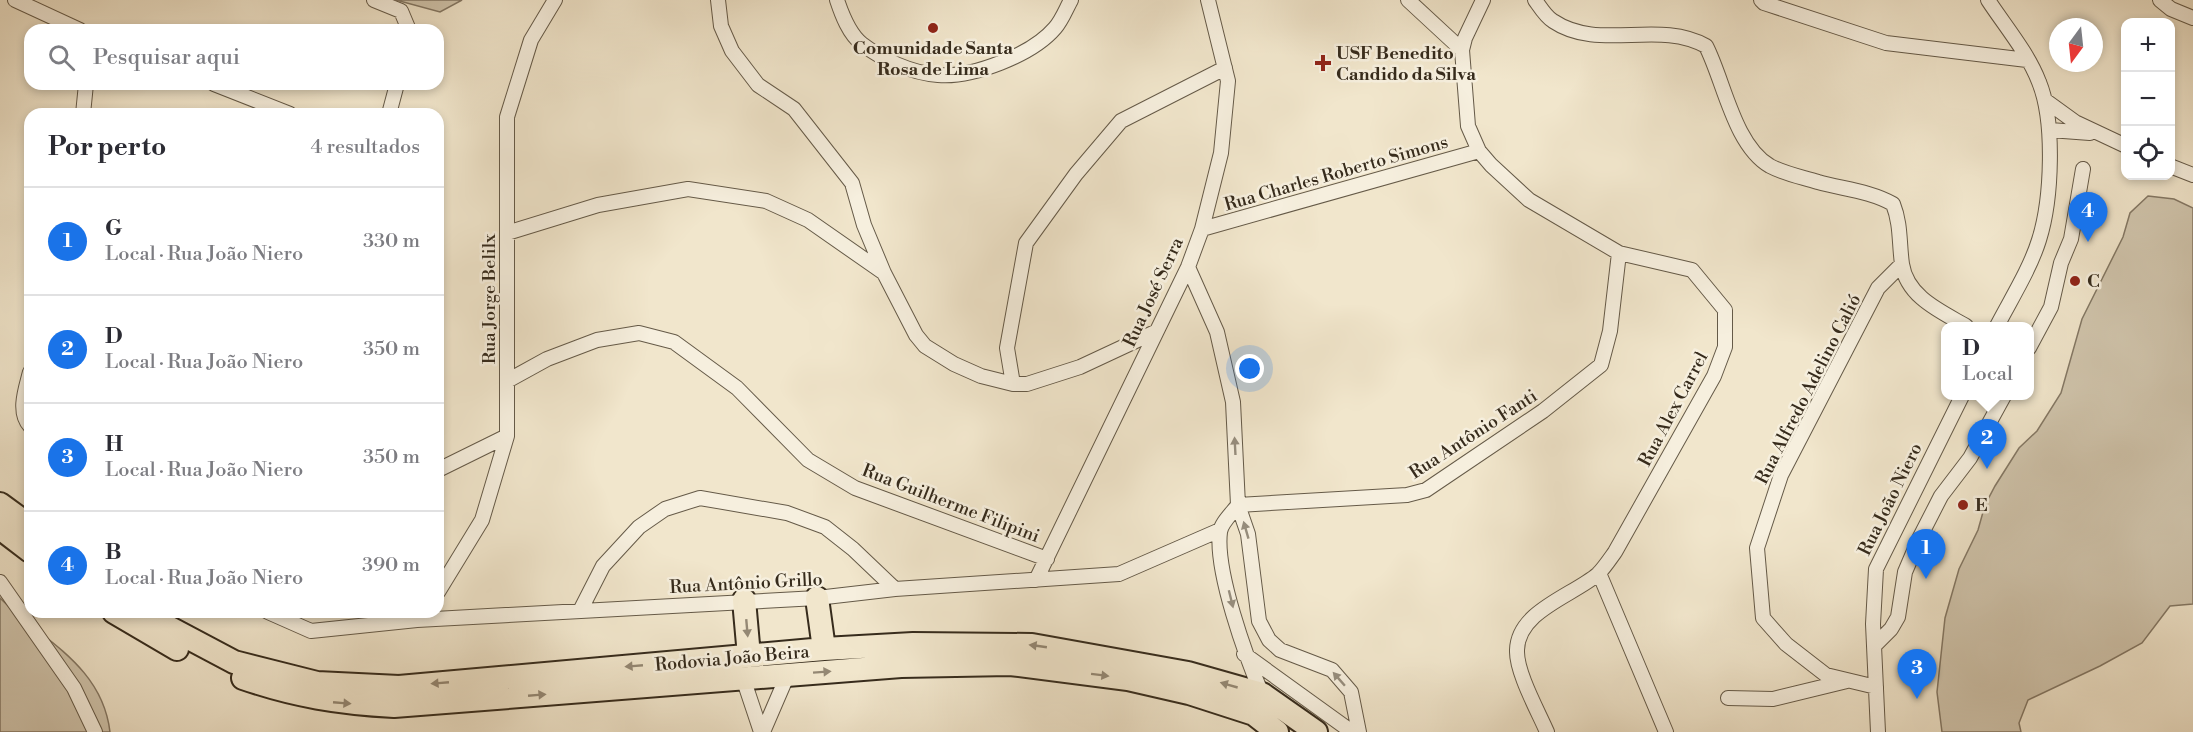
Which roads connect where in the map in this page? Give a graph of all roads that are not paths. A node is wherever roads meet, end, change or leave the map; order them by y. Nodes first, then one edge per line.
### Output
1 (15, 0) edge
2 (374, 0) edge
3 (555, 0) edge
4 (718, 0) edge
5 (837, 0) edge
6 (1071, 0) edge
7 (1208, 0) edge
8 (1408, 0) edge
9 (1483, 0) edge
10 (1535, 0) edge
11 (1761, 0) edge
12 (1988, 0) edge
13 (2160, 0) edge
14 (2193, 18) edge
15 (67, 24) edge
16 (406, 24) edge
17 (1462, 50) junction
18 (2027, 60) junction
19 (1225, 68) junction
20 (85, 90) edge
21 (229, 90) edge
22 (395, 90) edge
23 (2046, 101) junction
24 (84, 108) edge
25 (275, 108) edge
26 (391, 108) edge
27 (2050, 130) junction
28 (2097, 133) junction
29 (2121, 144) edge
30 (1479, 151) junction
31 (2175, 167) edge
32 (2083, 169) dead end
33 (2193, 175) edge
34 (1202, 229) junction
35 (507, 233) junction
36 (1619, 254) junction
37 (1902, 264) junction
38 (1188, 267) junction
39 (884, 273) junction
40 (1958, 322) edge
41 (1999, 322) edge
42 (1155, 332) junction
43 (2034, 339) edge
44 (507, 381) junction
45 (1013, 384) junction
46 (1960, 400) edge
47 (2002, 400) edge
48 (507, 436) junction
49 (444, 467) edge
50 (0, 504) edge
51 (1238, 505) junction
52 (24, 522) edge
53 (0, 528) edge
54 (1220, 530) junction
55 (24, 546) edge
56 (1047, 559) junction
57 (1599, 573) junction
58 (1036, 580) junction
59 (0, 582) edge
60 (444, 582) edge
61 (895, 589) junction
62 (817, 598) junction
63 (744, 600) junction
64 (580, 611) junction
65 (444, 615) edge
66 (24, 616) edge
67 (25, 618) edge
68 (124, 618) edge
69 (155, 618) edge
70 (280, 618) edge
71 (406, 618) edge
72 (1874, 646) junction
73 (824, 649) junction
74 (1244, 653) junction
75 (749, 656) junction
76 (788, 674) junction
77 (743, 678) junction
78 (1849, 680) junction
79 (1876, 687) junction
80 (1262, 694) junction
81 (1728, 698) dead end
82 (95, 732) edge
83 (762, 732) edge
84 (1277, 732) edge
85 (1316, 732) edge
86 (1352, 732) edge
87 (1359, 732) edge
88 (1547, 732) edge
89 (1666, 732) edge
90 (1878, 732) edge

1 - 15 street
2 - 16 street
3 - 35 street, Rua Jorge Belilx
4 - 39 street
5 - 6 street
7 - 19 street, Rua José Serra
8 - 17 street
9 - 17 street, Rua Alex Carrel
10 - 37 street
11 - 18 street
12 - 18 street
13 - 14 street
17 - 30 street, Rua Alex Carrel
18 - 23 street
19 - 34 street, Rua José Serra
19 - 45 street
20 - 24 street
21 - 25 street
22 - 26 street
23 - 27 street
23 - 28 street
27 - 28 street
27 - 41 street
28 - 29 street
30 - 34 street, Rua Charles Roberto Simons
30 - 36 street, Rua Alex Carrel
31 - 33 street
32 - 43 street
34 - 38 street, Rua José Serra
35 - 39 street
35 - 44 street, Rua Jorge Belilx
36 - 51 street, Rua Antônio Fanti
36 - 57 street, Rua Alex Carrel
37 - 40 street
37 - 78 street, Rua Alfredo Adelino Calió
38 - 42 street, Rua José Serra
51 -> 38 street
39 - 45 street
42 - 45 street
42 - 56 street, Rua José Serra
44 - 48 street, Rua Jorge Belilx
44 - 56 street, Rua Guilherme Filipini
46 - 72 street, Rua João Niero
47 - 72 street
48 - 49 street
48 - 60 street, Rua Jorge Belilx
50 - 52 main road
51 - 54 street
87 -> 51 street
53 - 55 main road
54 - 58 street, Rua Antônio Grillo
54 -> 74 street
56 - 58 street, Rua José Serra
57 - 88 street, Rua Alex Carrel
57 - 89 street
58 - 61 street, Rua Antônio Grillo
59 - 66 street
61 - 62 street, Rua Antônio Grillo
61 - 64 street
62 - 63 street, Rua Antônio Grillo
62 - 73 main road
63 - 64 street, Rua Antônio Grillo
63 -> 75 main road
64 - 65 street, Rua Antônio Grillo
67 - 82 street
68 -> 77 main road, Rodovia João Beira
75 -> 69 main road, Rodovia João Beira
70 - 71 street, Rua Antônio Grillo
72 - 79 street, Rua João Niero
73 - 75 main road, Rodovia João Beira
80 -> 73 main road, Rodovia João Beira
74 - 80 street
74 - 86 street
76 - 77 main road, Rodovia João Beira
76 - 83 street
76 -> 84 main road, Rodovia João Beira
77 - 83 street
78 - 79 street, Rua Alfredo Adelino Calió
78 - 81 street
79 - 90 street, Rua João Niero
80 - 85 main road, Rodovia João Beira

